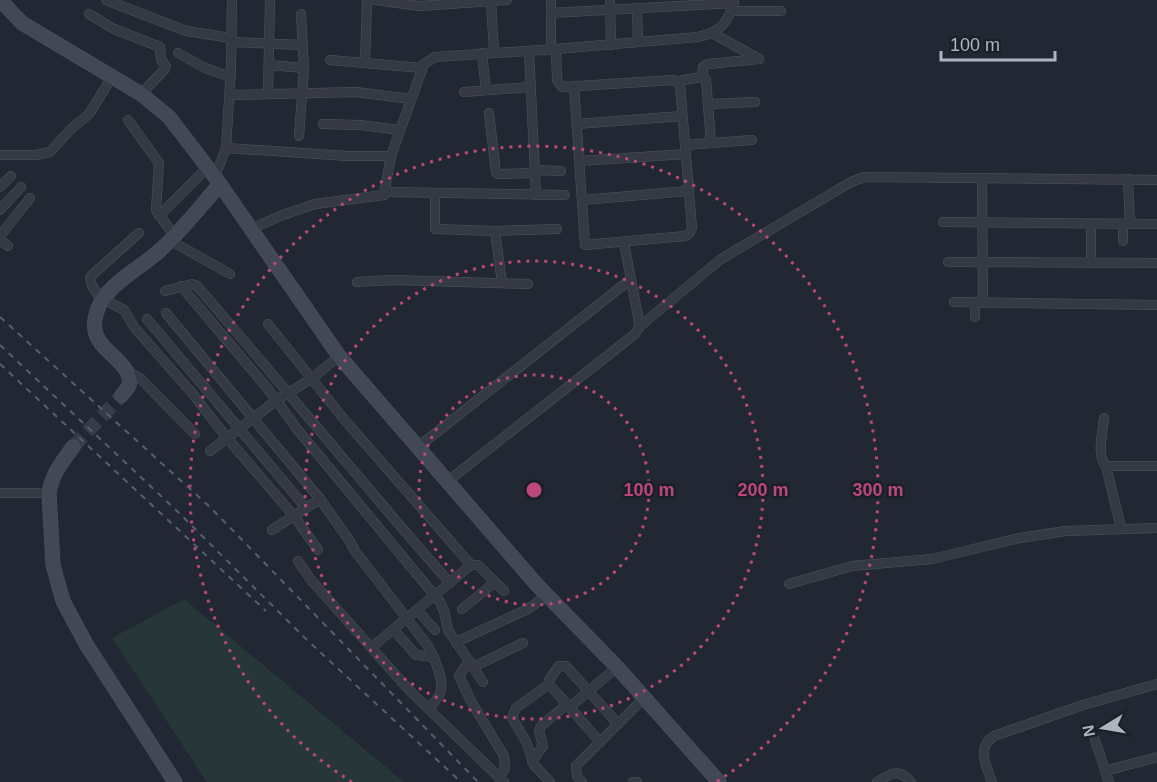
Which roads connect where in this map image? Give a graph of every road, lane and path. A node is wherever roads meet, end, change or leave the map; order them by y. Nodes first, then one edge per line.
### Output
1 (0, 0) edge
2 (106, 0) edge
3 (232, 0) edge
4 (270, 0) edge
5 (367, 0) edge
6 (375, 0) edge
7 (507, 0) edge
8 (551, 0) edge
9 (486, 1) edge
10 (407, 2) edge
11 (610, 5) edge
12 (733, 5) edge
13 (638, 6) edge
14 (780, 11) dead end
15 (551, 13) junction
16 (89, 14) dead end
17 (301, 14) dead end
18 (712, 33) junction
19 (231, 40) junction
20 (638, 42) junction
21 (269, 44) junction
22 (303, 45) junction
23 (611, 45) junction
24 (554, 49) junction
25 (529, 51) junction
26 (494, 52) junction
27 (178, 53) dead end
28 (482, 53) junction
29 (330, 60) dead end
30 (365, 63) junction
31 (268, 65) junction
32 (304, 68) junction
33 (422, 68) junction
34 (106, 74) junction
35 (231, 77) junction
36 (702, 77) junction
37 (678, 81) junction
38 (574, 86) junction
39 (531, 87) junction
40 (486, 90) junction
41 (303, 92) junction
42 (464, 92) dead end
43 (141, 94) junction
44 (268, 94) junction
45 (230, 95) junction
46 (411, 99) junction
47 (755, 102) dead end
48 (709, 104) junction
49 (489, 113) dead end
50 (682, 116) junction
51 (128, 120) dead end
52 (322, 124) dead end
53 (577, 124) junction
54 (400, 130) junction
55 (299, 136) dead end
56 (752, 140) dead end
57 (711, 143) junction
58 (226, 148) junction
59 (685, 149) junction
60 (391, 156) junction
61 (2, 157) edge
62 (580, 161) junction
63 (535, 171) junction
64 (561, 171) dead end
65 (11, 176) dead end
66 (214, 176) junction
67 (982, 178) junction
68 (1128, 179) junction
69 (1157, 180) edge
70 (0, 187) edge
71 (21, 187) dead end
72 (688, 191) junction
73 (385, 192) junction
74 (435, 193) junction
75 (536, 195) junction
76 (565, 195) dead end
77 (30, 198) dead end
78 (582, 200) junction
79 (0, 210) edge
80 (159, 216) junction
81 (943, 222) dead end
82 (982, 224) junction
83 (1091, 224) junction
84 (1126, 224) junction
85 (1157, 224) edge
86 (557, 229) dead end
87 (250, 230) junction
88 (495, 231) junction
89 (139, 233) dead end
90 (173, 239) junction
91 (3, 241) edge
92 (1123, 241) dead end
93 (624, 245) junction
94 (948, 261) dead end
95 (982, 261) junction
96 (1091, 262) junction
97 (1157, 263) edge
98 (230, 274) dead end
99 (630, 275) junction
100 (357, 282) dead end
101 (502, 283) junction
102 (528, 284) dead end
103 (182, 286) junction
104 (165, 291) dead end
105 (102, 300) junction
106 (954, 302) dead end
107 (979, 303) junction
108 (1157, 305) edge
109 (166, 313) dead end
110 (975, 316) dead end
111 (147, 319) dead end
112 (268, 324) dead end
113 (639, 327) junction
114 (339, 356) junction
115 (126, 370) junction
116 (311, 379) junction
117 (289, 393) junction
118 (122, 395) tunnel mouth
119 (278, 400) junction
120 (1104, 418) dead end
121 (252, 419) junction
122 (239, 429) junction
123 (195, 434) dead end
124 (227, 438) junction
125 (73, 447) tunnel mouth
126 (418, 447) junction
127 (210, 451) dead end
128 (1106, 466) junction
129 (1157, 466) edge
130 (448, 481) junction
131 (50, 492) junction
132 (0, 493) edge
133 (320, 499) junction
134 (306, 508) junction
135 (294, 516) junction
136 (1122, 528) junction
137 (1157, 528) edge
138 (272, 530) dead end
139 (318, 550) dead end
140 (298, 561) dead end
141 (471, 565) junction
142 (495, 582) junction
143 (450, 584) junction
144 (789, 584) dead end
145 (504, 591) dead end
146 (547, 595) junction
147 (435, 596) junction
148 (462, 609) dead end
149 (417, 610) junction
150 (407, 619) junction
151 (394, 630) junction
152 (435, 630) dead end
153 (456, 642) junction
154 (523, 643) dead end
155 (372, 647) junction
156 (434, 657) junction
157 (471, 664) junction
158 (617, 667) junction
159 (483, 682) dead end
160 (549, 684) junction
161 (1157, 684) edge
162 (589, 691) junction
163 (644, 698) junction
164 (568, 706) junction
165 (429, 709) junction
166 (618, 724) junction
167 (1095, 740) dead end
168 (600, 742) junction
169 (1157, 757) edge
170 (532, 761) junction
171 (1105, 771) junction
172 (502, 780) edge
173 (175, 782) edge
174 (550, 782) edge
175 (582, 782) edge
176 (719, 782) edge
177 (877, 782) edge
178 (911, 782) edge
179 (992, 782) edge
180 (1109, 782) edge

1 - 34 main road
2 - 19 street
3 - 19 street
4 - 21 street
5 - 30 street
6 - 10 street
7 - 9 street
8 - 15 street
9 - 10 street
9 - 26 street
11 - 13 street
11 - 15 street
11 - 23 street
12 - 13 street
12 - 14 street
12 - 18 street
13 - 20 street
15 - 24 street
16 - 43 street
17 - 22 street
18 - 20 street
18 - 36 street
19 - 21 street
19 - 35 street
20 - 23 street
21 - 22 street
21 - 31 street
22 - 32 street
23 - 24 street
24 - 25 street
24 - 38 street
25 - 26 street
25 - 39 street
26 - 28 street
27 - 35 street
28 - 33 street
28 - 40 street
29 - 30 street
30 - 33 street
31 - 32 street
31 - 44 street
32 - 41 street
33 - 46 street
34 - 43 main road
34 - 61 street
35 - 45 street
36 - 37 street
36 - 48 street
37 - 38 street
37 - 50 street
38 - 53 street
39 - 40 street
39 - 63 street
40 - 42 street
41 - 44 street
41 - 46 street
41 - 55 street
43 - 66 main road
44 - 45 street
45 - 58 street
46 - 54 street
47 - 48 street
48 - 57 street
49 - 63 street
50 - 53 street
50 - 59 street
51 - 80 street
52 - 54 street
53 - 62 street
54 - 60 street
56 - 57 street
57 - 59 street
58 - 60 street
58 - 66 street
59 - 62 street
59 - 72 street
60 - 73 street
62 - 78 street
63 - 64 street
63 - 75 street
65 - 70 street
66 - 80 street
66 - 87 main road
66 - 90 main road
67 - 68 street
67 - 82 street
67 - 113 street
68 - 69 street
68 - 84 street
71 - 79 street
72 - 78 street
72 - 93 street
73 - 74 street
73 - 87 street
74 - 75 street
74 - 88 street
75 - 76 street
77 - 91 street
78 - 93 street
80 - 90 street
81 - 82 street
82 - 83 street
82 - 95 street
83 - 84 street
83 - 96 street
84 - 85 street
84 - 92 street
86 - 88 street
87 - 114 main road
88 - 101 street
89 - 105 street
90 - 98 street
90 - 105 main road
93 - 99 street
94 - 95 street
95 - 96 street
95 - 107 street
96 - 97 street
99 - 113 street
99 - 126 street
100 - 101 street
101 - 102 street
103 - 104 street
103 - 117 street
103 - 119 street
105 - 115 main road
105 - 124 street
106 - 107 street
107 - 108 street
107 - 110 street
109 - 121 street
111 - 122 street
112 - 116 street
113 - 130 street
114 - 116 street
114 - 126 main road
115 - 118 main road
115 - 123 street
116 - 117 street
116 - 141 street
117 - 119 street
117 - 143 street
119 - 121 street
119 - 147 street
120 - 128 street
121 - 122 street
121 - 133 street
122 - 124 street
122 - 134 street
124 - 127 street
124 - 135 street
125 - 131 main road
126 - 130 main road
128 - 129 street
128 - 136 street
130 - 146 main road
131 - 132 street
131 - 173 main road
133 - 134 street
133 - 150 street
134 - 135 street
135 - 138 street
135 - 139 street
136 - 137 street
136 - 144 street
140 - 155 street
141 - 142 street
141 - 143 street
142 - 145 street
142 - 148 street
143 - 147 street
146 - 153 street
146 - 158 main road
147 - 149 street
147 - 153 street
149 - 150 street
149 - 152 street
150 - 151 street
150 - 156 street
151 - 155 street
151 - 156 street
153 - 157 street
154 - 157 street
155 - 165 street
156 - 165 street
157 - 159 street
157 - 172 street
158 - 162 street
158 - 163 main road
160 - 162 street
160 - 164 street
160 - 170 street
161 - 179 street
162 - 164 street
162 - 166 street
163 - 166 street
163 - 176 main road
164 - 168 street
164 - 170 street
165 - 172 street
166 - 168 street
167 - 171 street
168 - 175 street
169 - 171 street
170 - 174 street
171 - 180 street
177 - 178 street

